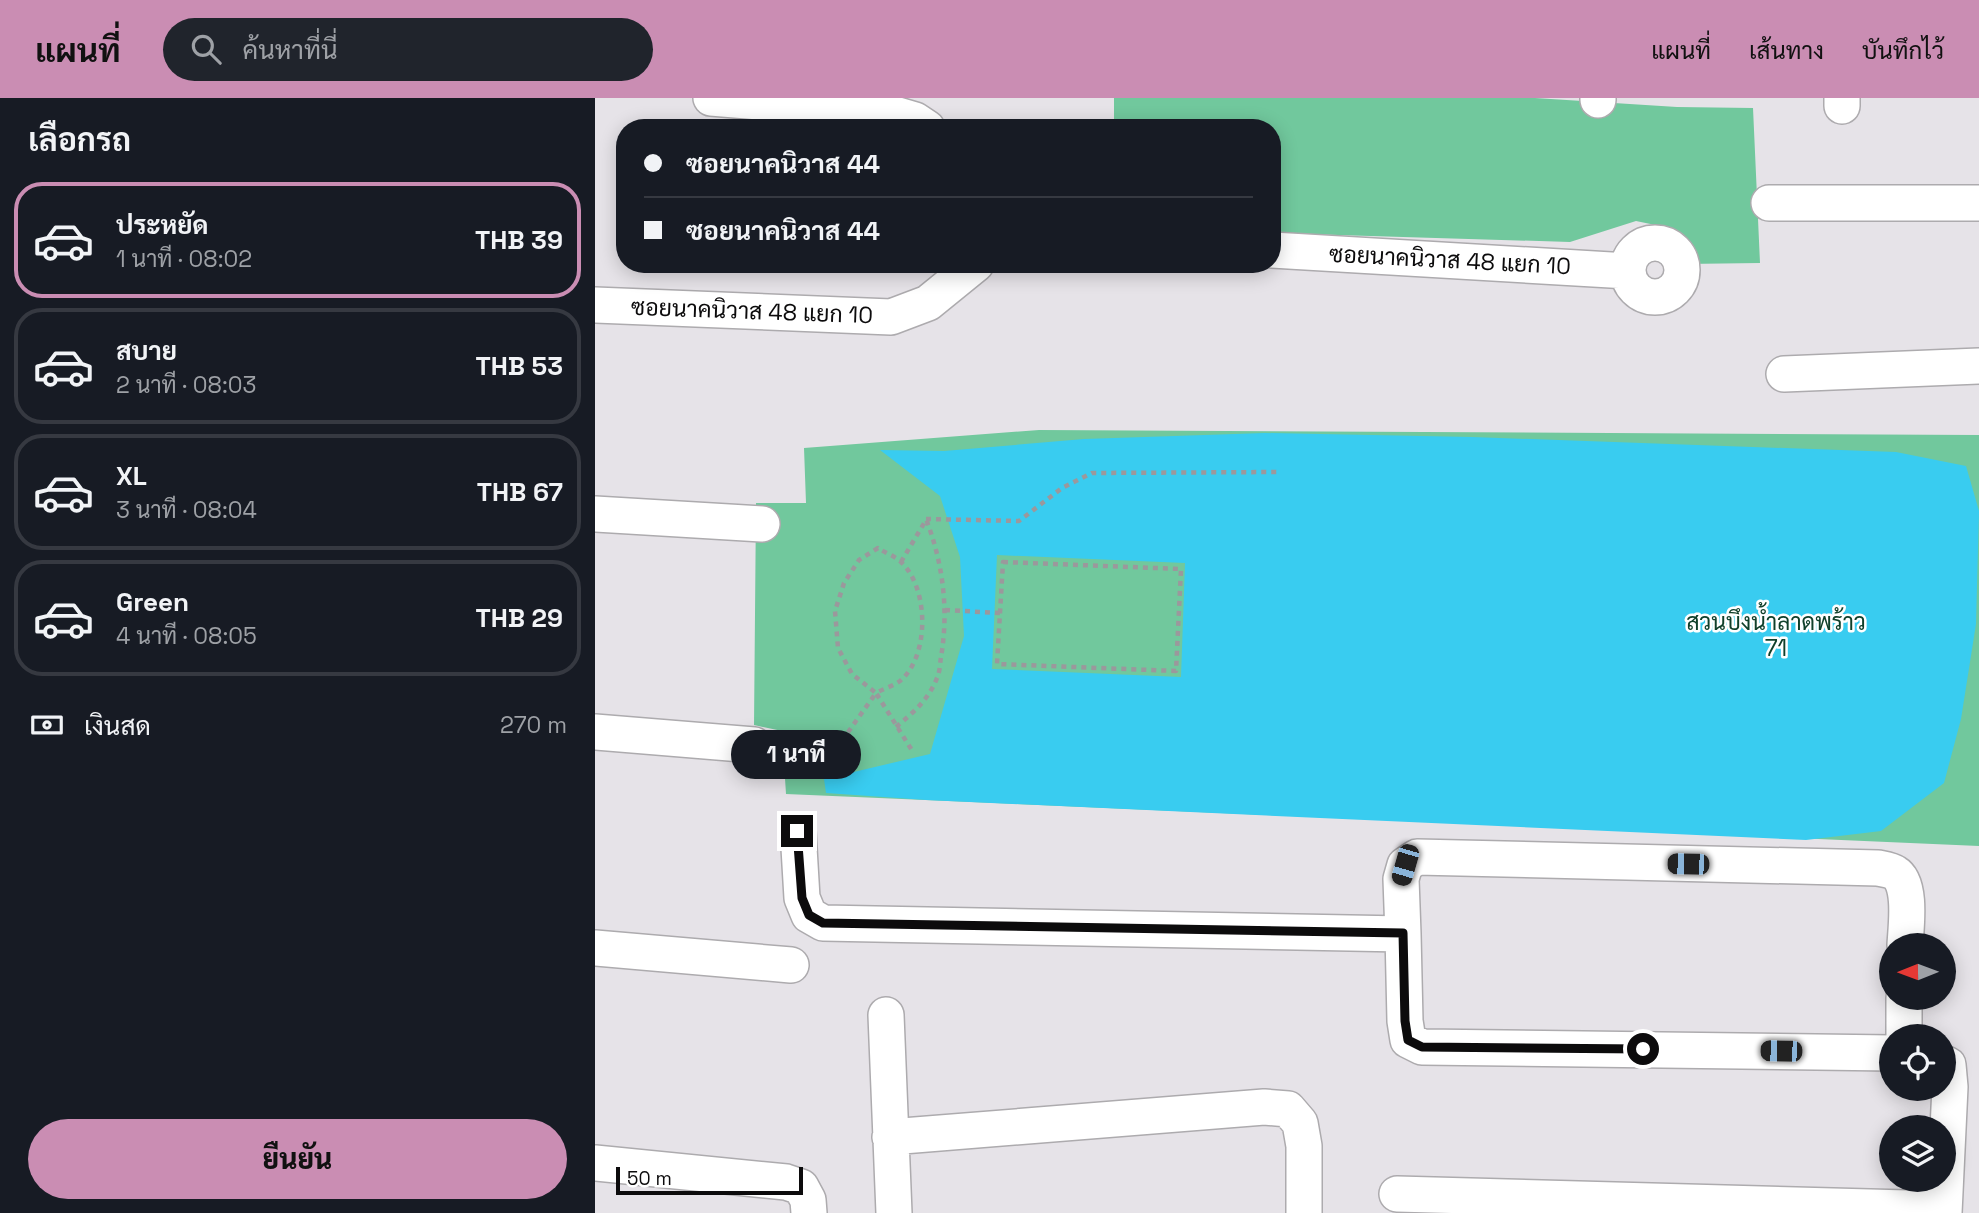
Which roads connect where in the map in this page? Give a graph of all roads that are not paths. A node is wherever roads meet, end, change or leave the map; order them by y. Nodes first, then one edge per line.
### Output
1 (711, 98) edge
2 (912, 119) edge
3 (1769, 203) dead end
4 (1979, 203) edge
5 (1281, 251) edge
6 (1628, 271) dead end
7 (965, 273) edge
8 (595, 305) edge
9 (1979, 366) edge
10 (1784, 374) dead end
11 (595, 514) edge
12 (762, 524) dead end
13 (595, 732) edge
14 (754, 745) road end
15 (797, 831) dead end
16 (1403, 933) junction
17 (1905, 933) edge
18 (595, 948) edge
19 (791, 965) dead end
20 (886, 1015) dead end
21 (1879, 1053) edge
22 (1949, 1101) edge
23 (890, 1138) junction
24 (595, 1163) edge
25 (1397, 1194) dead end
26 (1944, 1211) edge
27 (809, 1213) edge
28 (894, 1213) edge
29 (1304, 1213) edge

1 - 2 street
3 - 4 street
5 - 6 street, ซอยนาคนิวาส 48 แยก 10
7 - 8 street, ซอยนาคนิวาส 48 แยก 10
9 - 10 street
11 - 12 street
13 - 14 street
15 - 16 street
16 - 17 street
16 - 21 street
18 - 19 street
20 - 23 street
22 - 26 street
23 - 28 street
23 - 29 street
24 - 27 street
25 - 26 street

